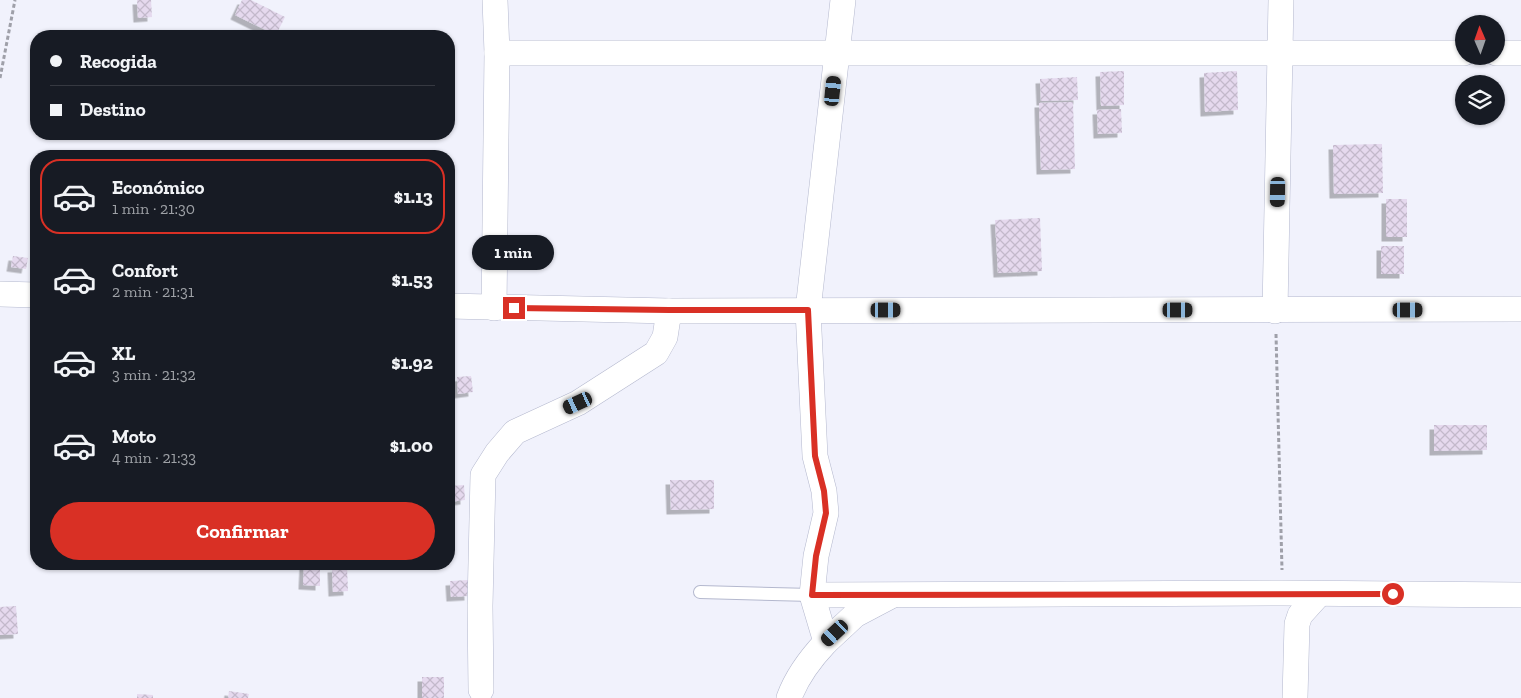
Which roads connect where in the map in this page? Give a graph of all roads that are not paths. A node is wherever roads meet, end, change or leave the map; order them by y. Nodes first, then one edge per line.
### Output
1 (495, 0) edge
2 (843, 0) edge
3 (1281, 0) edge
4 (837, 52) junction
5 (497, 53) junction
6 (1281, 53) junction
7 (1455, 53) edge
8 (1505, 53) edge
9 (1521, 53) edge
10 (0, 294) edge
11 (30, 295) edge
12 (455, 306) edge
13 (494, 308) junction
14 (1521, 309) edge
15 (669, 310) junction
16 (808, 310) junction
17 (1275, 311) junction
18 (700, 592) dead end
19 (1319, 594) junction
20 (812, 595) junction
21 (893, 595) junction
22 (1521, 595) edge
23 (826, 642) junction
24 (481, 690) dead end
25 (789, 698) edge
26 (1295, 698) edge

1 - 5 street
2 - 4 street
3 - 6 street
4 - 5 street
4 - 6 street
4 - 16 street
5 - 13 street
6 - 7 street
6 - 17 street
8 - 9 street
10 - 11 street
12 - 13 street
13 - 15 street
14 - 17 street
15 - 16 street
15 - 24 street
16 - 17 street
16 - 20 street
18 - 20 lane
19 - 21 street
19 - 22 street
19 - 26 street
20 - 21 street
20 - 23 street
21 - 23 street
23 - 25 street

